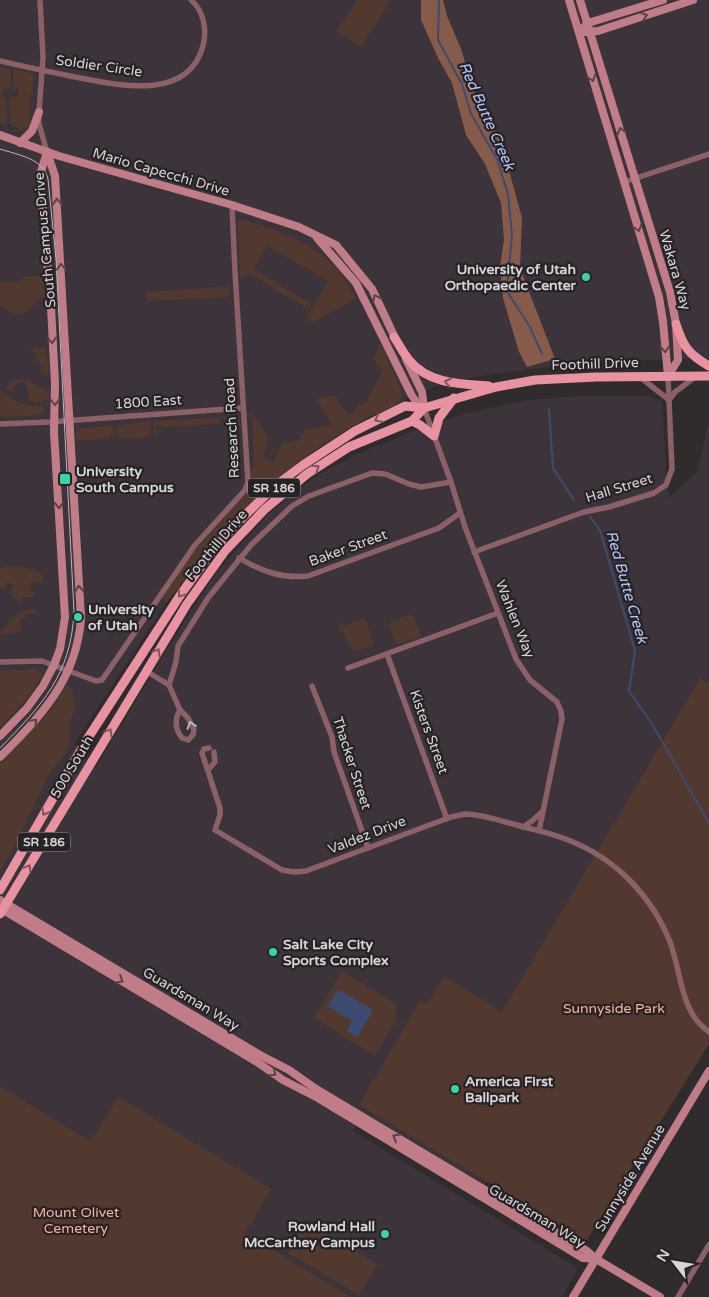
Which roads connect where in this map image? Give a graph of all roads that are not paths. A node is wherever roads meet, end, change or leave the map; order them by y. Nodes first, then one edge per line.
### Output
1 (40, 0) edge
2 (191, 0) edge
3 (569, 0) edge
4 (580, 0) edge
5 (663, 0) edge
6 (693, 0) edge
7 (588, 23) junction
8 (579, 32) junction
9 (590, 32) junction
10 (0, 61) edge
11 (42, 71) junction
12 (39, 112) junction
13 (0, 135) edge
14 (20, 143) junction
15 (47, 152) junction
16 (709, 154) edge
17 (635, 178) junction
18 (624, 182) junction
19 (232, 205) junction
20 (314, 235) junction
21 (676, 324) junction
22 (394, 337) junction
23 (709, 366) edge
24 (698, 375) junction
25 (668, 376) junction
26 (709, 376) edge
27 (640, 377) junction
28 (496, 387) junction
29 (454, 398) junction
30 (669, 400) junction
31 (242, 408) junction
32 (424, 408) junction
33 (70, 420) junction
34 (55, 421) junction
35 (412, 421) junction
36 (0, 424) edge
37 (434, 436) junction
38 (451, 482) junction
39 (460, 513) junction
40 (474, 552) junction
41 (239, 558) junction
42 (498, 613) junction
43 (163, 621) joint
44 (168, 634) joint
45 (387, 654) junction
46 (139, 658) junction
47 (0, 662) edge
48 (54, 665) junction
49 (348, 668) dead end
50 (65, 670) junction
51 (146, 671) junction
52 (169, 685) junction
53 (312, 686) dead end
54 (180, 710) junction
55 (0, 736) edge
56 (0, 757) edge
57 (208, 770) junction
58 (543, 811) junction
59 (447, 819) junction
60 (523, 827) junction
61 (539, 831) junction
62 (368, 848) junction
63 (0, 890) edge
64 (2, 907) edge
65 (709, 1032) edge
66 (709, 1071) edge
67 (709, 1245) edge
68 (596, 1259) junction
69 (573, 1297) edge
70 (660, 1297) edge
71 (678, 1297) edge

1 - 11 street
2 - 11 street, Soldier Circle
3 - 8 street, Wakara Way
4 - 7 street, Wakara Way
5 - 7 street
9 -> 6 street
7 - 8 street
7 - 9 street, Wakara Way
8 - 9 street
8 -> 18 street, Wakara Way
17 -> 9 street, Wakara Way
10 - 11 street, Soldier Circle
11 - 12 street
12 - 14 street
12 - 15 street
13 - 14 street, Mario Capecchi Drive
14 - 15 street, Mario Capecchi Drive
15 - 19 street, Mario Capecchi Drive
33 -> 15 street, South Campus Drive
15 -> 34 street, South Campus Drive
16 - 17 street
17 - 18 street
17 - 21 street, Wakara Way
18 -> 25 street, Wakara Way
19 - 20 street, Mario Capecchi Drive
19 - 31 street, Research Road
22 -> 20 street, Mario Capecchi Drive
20 - 32 street, Mario Capecchi Drive
21 - 23 main road
21 - 25 street, Wakara Way
28 -> 22 main road
22 - 32 street, Mario Capecchi Drive
24 - 25 main road, Foothill Drive / SR 186
24 - 26 main road, Foothill Drive / SR 186
24 - 30 street
25 - 27 main road, Foothill Drive / SR 186
25 - 30 street, Hall Street
27 - 28 main road, Foothill Drive / SR 186
27 - 30 street
28 - 29 main road, Foothill Drive / SR 186
29 - 32 main road, Foothill Drive / SR 186
29 - 37 main road
30 - 40 street, Hall Street
31 - 33 street, 1800 East
31 - 50 street, Research Road
32 - 35 main road, Foothill Drive / SR 186
32 - 37 street, Wahlen Way
32 -> 43 main road, Foothill Drive / SR 186
33 - 34 street, 1800 East
50 -> 33 street, South Campus Drive
34 - 36 street, 1800 East
34 -> 48 street, South Campus Drive
35 - 37 main road
44 -> 35 main road, Foothill Drive / SR 186
37 - 38 street, Wahlen Way
38 - 39 street, Wahlen Way
38 - 41 street
39 - 40 street, Wahlen Way
39 - 41 street, Baker Street
40 - 42 street, Wahlen Way
41 - 52 street
42 - 45 street
42 - 58 street, Wahlen Way
43 - 46 main road, 500 South / SR 186
51 -> 44 main road, 500 South / SR 186
45 - 49 street
45 - 59 street, Kisters Street
46 - 51 main road
46 -> 63 main road, 500 South / SR 186
47 - 48 street
48 - 50 street
48 - 55 street, South Campus Drive
56 -> 50 street, South Campus Drive
51 - 52 street
64 -> 51 main road, 500 South / SR 186
52 - 54 street
53 - 62 street, Thacker Street
54 -> 54 street
57 - 57 street, Valdez Drive
57 - 62 street, Valdez Drive
58 - 60 street
58 - 61 street, Wahlen Way
59 - 60 street, Valdez Drive
59 - 62 street, Valdez Drive
60 - 61 street, Valdez Drive
61 - 65 street, Valdez Drive
68 -> 64 street, Guardsman Way
64 -> 68 street, Guardsman Way
66 - 68 street, Sunnyside Avenue
67 - 71 street
68 - 69 street, Sunnyside Avenue
68 - 70 street

